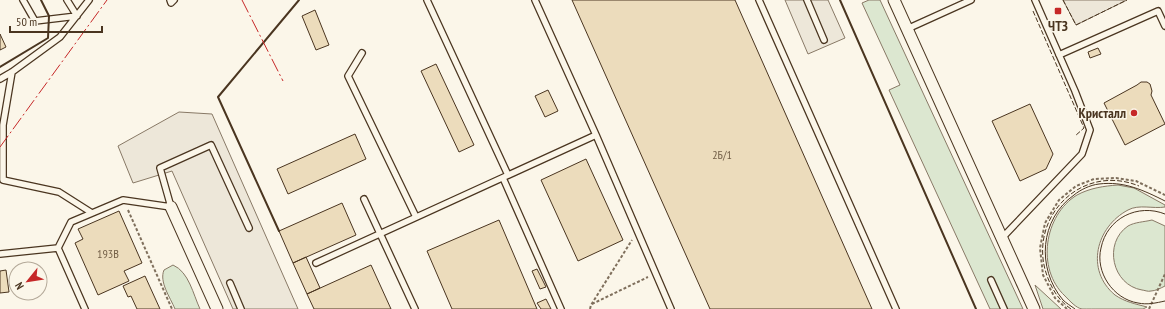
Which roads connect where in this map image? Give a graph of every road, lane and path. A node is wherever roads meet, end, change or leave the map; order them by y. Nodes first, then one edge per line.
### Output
1 (24, 0) edge
2 (67, 0) edge
3 (89, 0) edge
4 (170, 0) edge
5 (174, 0) edge
6 (427, 0) edge
7 (535, 0) edge
8 (759, 0) edge
9 (807, 0) edge
10 (894, 0) edge
11 (972, 0) edge
12 (1035, 0) edge
13 (77, 16) junction
14 (1165, 26) edge
15 (907, 29) junction
16 (824, 40) dead end
17 (362, 53) dead end
18 (1059, 55) junction
19 (12, 72) junction
20 (0, 79) edge
21 (596, 135) junction
22 (505, 177) junction
23 (1165, 195) edge
24 (364, 199) dead end
25 (123, 200) junction
26 (171, 208) junction
27 (92, 213) junction
28 (416, 218) junction
29 (248, 228) dead end
30 (638, 231) junction
31 (381, 234) junction
32 (1002, 238) junction
33 (58, 248) junction
34 (0, 254) edge
35 (316, 263) dead end
36 (656, 273) junction
37 (1165, 274) edge
38 (991, 280) dead end
39 (230, 282) dead end
40 (591, 305) junction
41 (85, 309) edge
42 (172, 309) edge
43 (217, 309) edge
44 (241, 309) edge
45 (415, 309) edge
46 (561, 309) edge
47 (590, 309) edge
48 (671, 309) edge
49 (896, 309) edge
50 (1004, 309) edge
51 (1033, 309) edge
52 (1067, 309) edge
53 (1149, 309) edge

1 - 13 lane
2 - 13 lane
3 - 13 lane
4 - 5 lane
6 - 22 lane
7 - 21 lane
8 - 49 lane
9 - 16 lane
10 - 15 street
11 - 15 lane
12 - 18 lane
13 - 19 lane
14 - 18 lane
15 - 32 street
17 - 28 lane
18 - 32 lane
19 - 20 lane
19 - 27 lane
21 - 22 lane
21 - 30 lane
22 - 28 lane
22 - 46 lane
23 - 52 path
24 - 31 lane
25 - 26 lane
25 - 27 lane
25 - 42 path
26 - 29 lane
26 - 43 street
27 - 33 lane
28 - 31 lane
30 - 36 lane
30 - 40 path
31 - 35 lane
31 - 45 lane
32 - 51 street
33 - 34 lane
33 - 41 lane
36 - 40 path
36 - 48 lane
37 - 53 path
38 - 50 lane
39 - 44 lane
40 - 47 path

